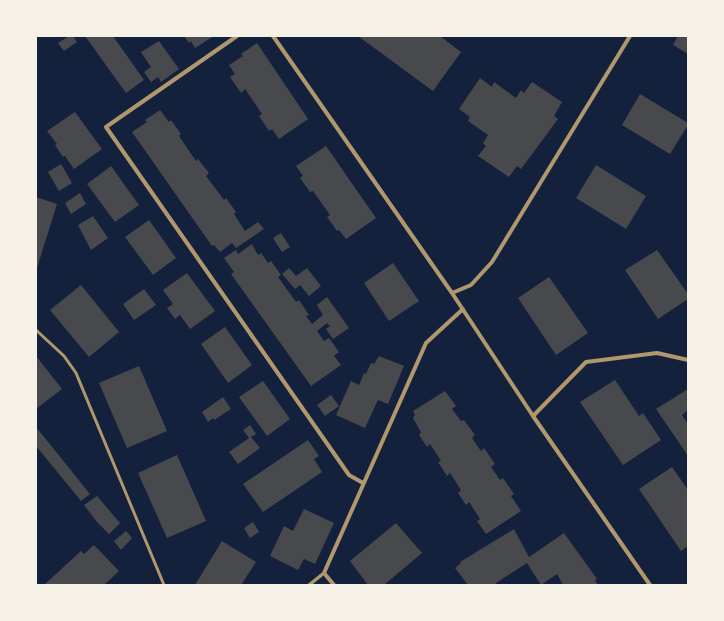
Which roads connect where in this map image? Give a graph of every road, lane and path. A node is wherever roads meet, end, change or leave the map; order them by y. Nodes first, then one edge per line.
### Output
1 (237, 36) edge
2 (273, 36) edge
3 (630, 36) edge
4 (452, 293) junction
5 (463, 309) junction
6 (36, 330) edge
7 (688, 360) edge
8 (532, 416) junction
9 (363, 483) junction
10 (324, 573) junction
11 (164, 585) edge
12 (309, 585) edge
13 (334, 585) edge
14 (650, 585) edge

1 - 9 street
2 - 4 street
3 - 4 street
4 - 5 street
5 - 8 street
5 - 9 street
6 - 11 lane
7 - 8 street
8 - 14 street
9 - 10 street
10 - 12 street
10 - 13 street

